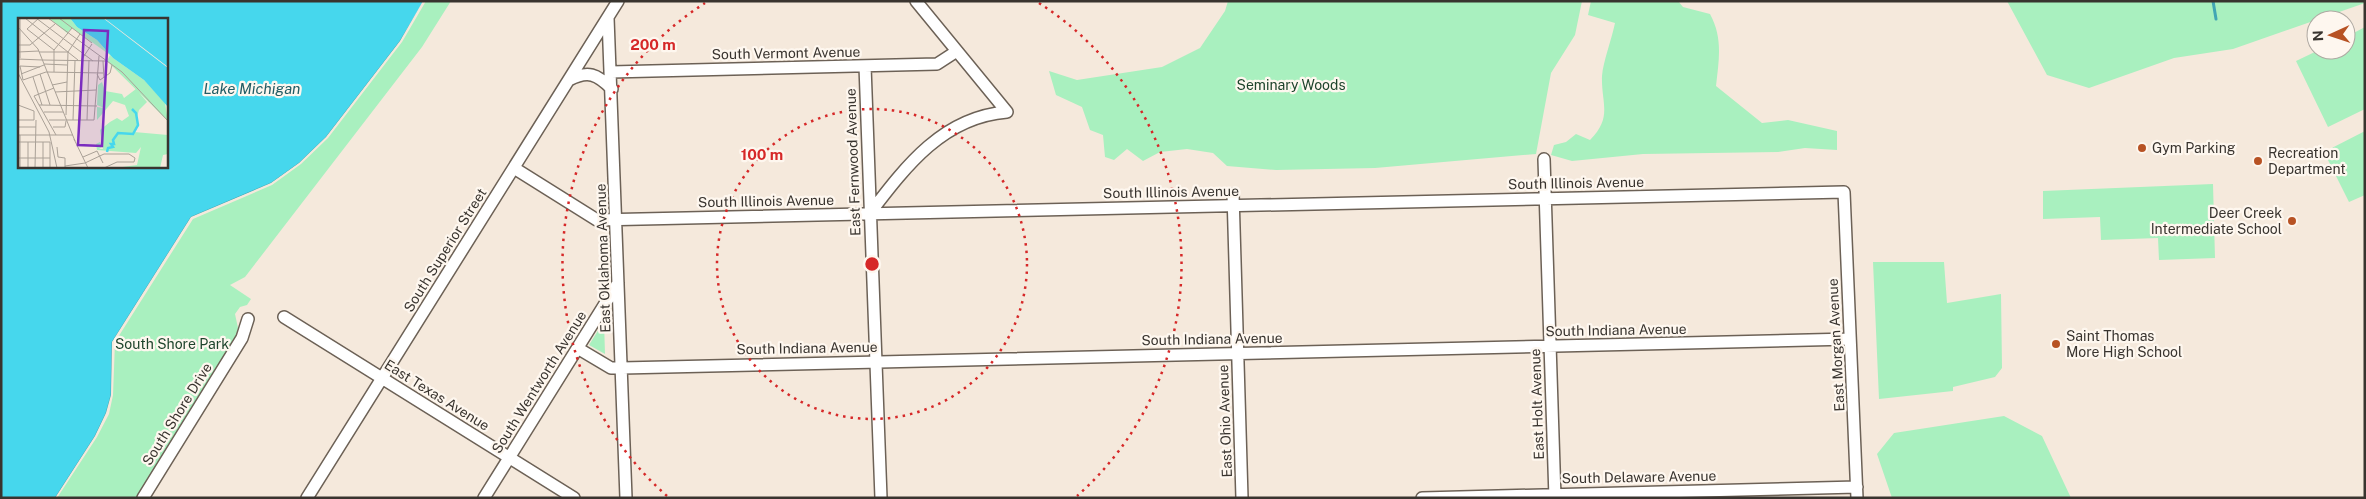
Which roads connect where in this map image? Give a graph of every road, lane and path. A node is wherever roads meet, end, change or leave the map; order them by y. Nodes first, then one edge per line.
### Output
1 (618, 1) edge
2 (916, 1) edge
3 (608, 18) junction
4 (957, 51) junction
5 (865, 66) junction
6 (611, 72) junction
7 (569, 80) junction
8 (612, 89) junction
9 (1544, 159) dead end
10 (514, 168) junction
11 (1844, 192) joint
12 (1544, 198) junction
13 (1233, 200) junction
14 (870, 214) junction
15 (616, 219) junction
16 (619, 282) junction
17 (284, 317) dead end
18 (248, 319) dead end
19 (1850, 339) junction
20 (1550, 346) junction
21 (578, 349) junction
22 (1238, 353) junction
23 (876, 362) junction
24 (622, 368) junction
25 (382, 378) junction
26 (509, 457) junction
27 (1857, 492) edge
28 (1555, 496) edge
29 (143, 498) edge
30 (307, 498) edge
31 (484, 498) edge
32 (574, 498) edge
33 (626, 498) edge
34 (881, 498) edge
35 (1242, 498) edge
36 (1422, 498) edge

1 - 3 street, South Superior Street
2 - 4 street
3 - 6 street, East Oklahoma Avenue
3 - 7 street, South Superior Street
4 - 5 street, South Vermont Avenue
4 - 14 street
5 - 6 street, South Vermont Avenue
5 - 14 street, East Fernwood Avenue
6 - 8 street, East Oklahoma Avenue
7 - 8 street
7 - 10 street, South Superior Street
8 - 15 street, East Oklahoma Avenue
9 - 12 street, East Holt Avenue
10 - 15 street, South Illinois Avenue
10 - 25 street, South Superior Street
11 - 12 street, South Illinois Avenue
11 - 19 street, East Morgan Avenue
12 - 13 street, South Illinois Avenue
12 - 20 street, East Holt Avenue
13 - 14 street, South Illinois Avenue
13 - 22 street, East Ohio Avenue
14 - 15 street, South Illinois Avenue
14 - 23 street, East Fernwood Avenue
15 - 16 street, East Oklahoma Avenue
16 - 21 street, South Wentworth Avenue
16 - 24 street, East Oklahoma Avenue
17 - 25 street, East Texas Avenue
18 - 29 street, South Shore Drive
19 - 20 street, South Indiana Avenue
19 - 27 street, East Morgan Avenue
20 - 22 street, South Indiana Avenue
20 - 28 street, East Holt Avenue
21 - 24 street, South Indiana Avenue
21 - 26 street, South Wentworth Avenue
22 - 23 street, South Indiana Avenue
22 - 35 street, East Ohio Avenue
23 - 24 street, South Indiana Avenue
23 - 34 street, East Fernwood Avenue
24 - 33 street, East Oklahoma Avenue
25 - 26 street, East Texas Avenue
25 - 30 street, South Superior Street
26 - 31 street, South Wentworth Avenue
26 - 32 street, East Texas Avenue
27 - 28 street, South Delaware Avenue
28 - 36 street, South Delaware Avenue

